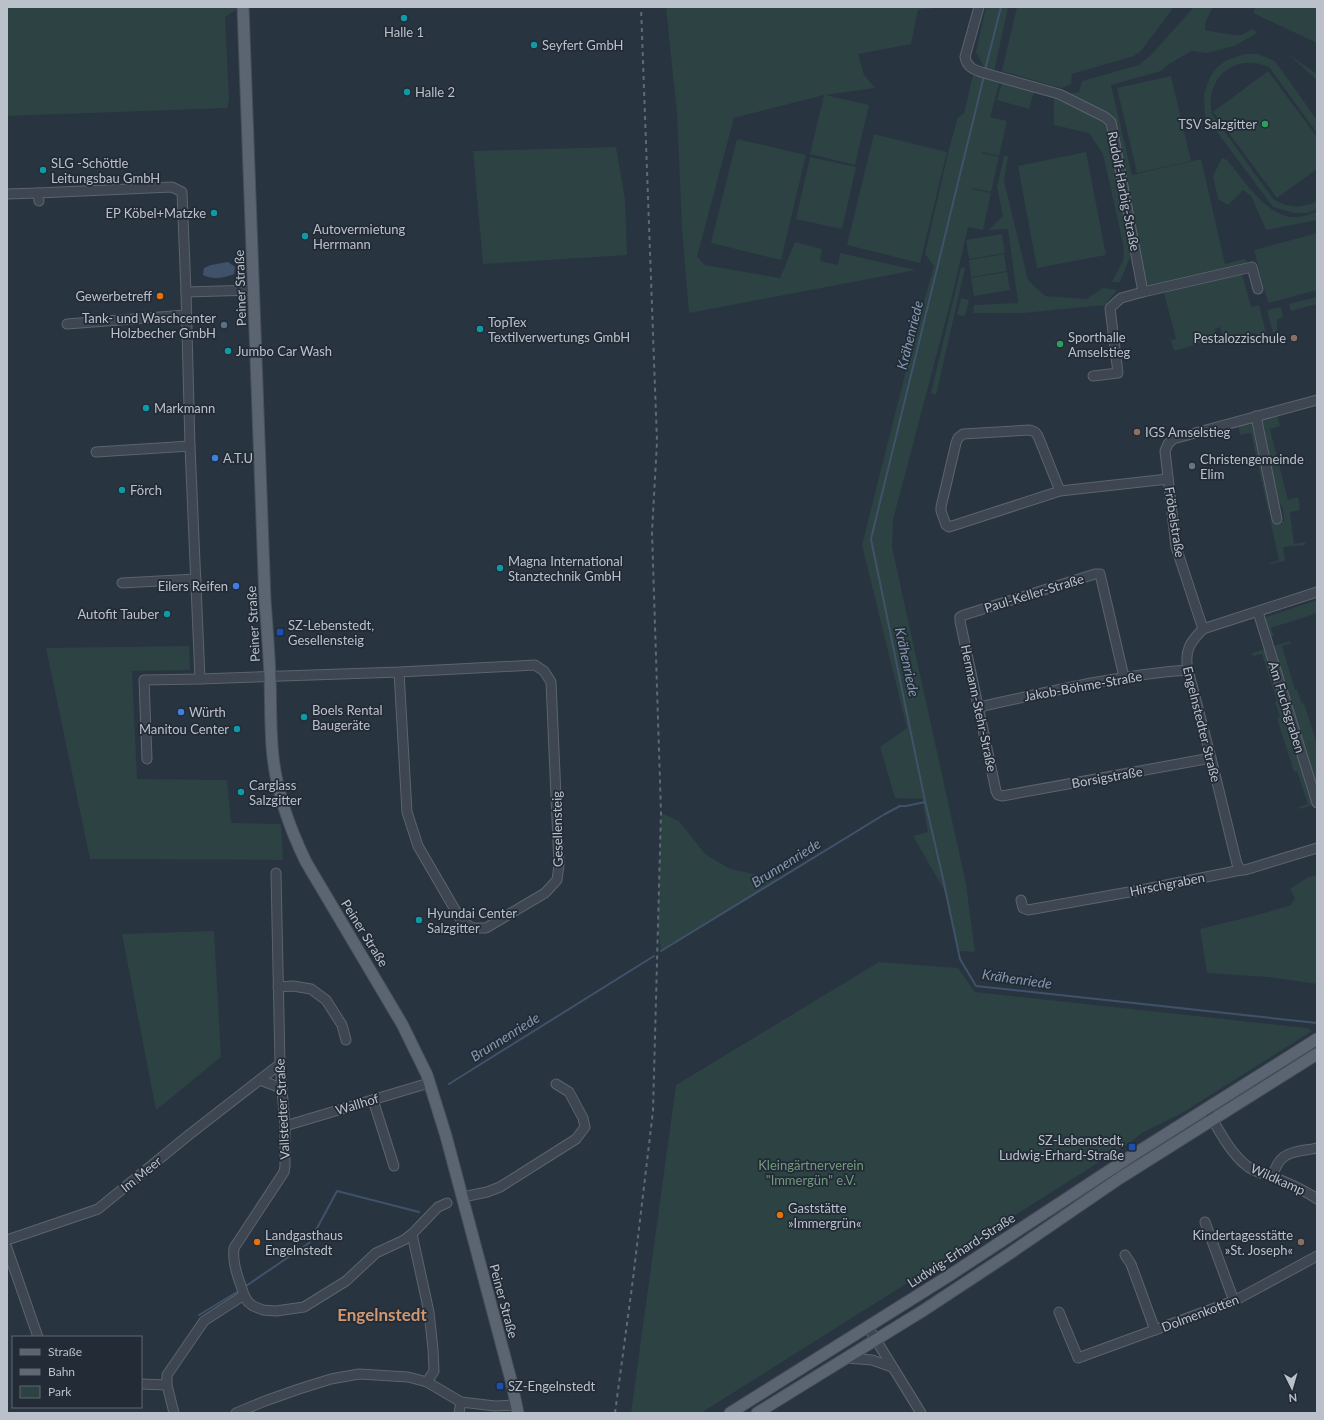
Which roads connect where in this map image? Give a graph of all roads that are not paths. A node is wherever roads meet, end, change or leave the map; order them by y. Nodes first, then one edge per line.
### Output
1 (243, 7) edge
2 (979, 7) edge
3 (7, 194) edge
4 (1258, 288) dead end
5 (254, 290) junction
6 (186, 292) junction
7 (1143, 292) junction
8 (186, 315) junction
9 (67, 324) dead end
10 (1093, 376) dead end
11 (1317, 400) edge
12 (1256, 416) junction
13 (190, 446) junction
14 (96, 452) dead end
15 (1168, 479) junction
16 (1060, 491) junction
17 (1277, 519) dead end
18 (196, 578) junction
19 (122, 583) dead end
20 (1317, 592) edge
21 (1258, 612) junction
22 (960, 617) joint
23 (1204, 629) junction
24 (1188, 670) junction
25 (399, 672) junction
26 (270, 676) junction
27 (1124, 677) junction
28 (200, 680) junction
29 (979, 707) junction
30 (1211, 758) junction
31 (147, 759) dead end
32 (1002, 796) joint
33 (1317, 803) edge
34 (1317, 848) edge
35 (1241, 870) junction
36 (276, 873) dead end
37 (1021, 900) dead end
38 (278, 987) junction
39 (346, 1040) dead end
40 (1317, 1040) edge
41 (1317, 1054) edge
42 (280, 1064) junction
43 (260, 1080) junction
44 (429, 1082) junction
45 (556, 1084) dead end
46 (281, 1088) junction
47 (373, 1100) junction
48 (1206, 1108) junction
49 (1213, 1119) junction
50 (284, 1126) junction
51 (1317, 1148) edge
52 (394, 1166) dead end
53 (1272, 1176) junction
54 (463, 1197) junction
55 (1317, 1199) edge
56 (447, 1203) dead end
57 (1205, 1222) dead end
58 (412, 1234) junction
59 (7, 1240) edge
60 (7, 1248) edge
61 (1125, 1254) dead end
62 (1317, 1256) edge
63 (244, 1295) junction
64 (1234, 1301) junction
65 (1059, 1312) dead end
66 (868, 1327) junction
67 (1155, 1330) junction
68 (38, 1336) edge
69 (876, 1339) junction
70 (846, 1358) junction
71 (892, 1367) junction
72 (427, 1382) junction
73 (142, 1384) edge
74 (167, 1384) junction
75 (461, 1402) junction
76 (517, 1409) edge
77 (174, 1413) edge
78 (236, 1413) edge
79 (459, 1413) edge
80 (730, 1413) edge
81 (757, 1413) edge
82 (921, 1413) edge

1 - 5 main road, Peiner Straße
2 - 7 street, Rudolf-Harbig-Straße
3 - 6 street
4 - 7 street
5 - 6 street
5 - 26 main road, Peiner Straße
6 - 8 street
7 - 10 street
8 - 9 street
8 - 13 street
11 - 12 street
12 - 15 street, Fröbelstraße
12 - 17 street
13 - 14 street
13 - 18 street
15 - 16 street
15 - 23 street, Fröbelstraße
16 - 16 street
18 - 19 street
18 - 28 street
20 - 21 street
21 - 23 street
21 - 33 street, Am Fuchsgraben
22 - 27 street, Paul-Keller-Straße
22 - 29 street, Hermann-Stehr-Straße
23 - 24 street, Engelnstedter Straße
24 - 27 street, Jakob-Böhme-Straße
24 - 30 street, Engelnstedter Straße
25 - 25 street, Gesellensteig
25 - 26 street, Gesellensteig
26 - 28 street, Gesellensteig
26 - 44 main road, Peiner Straße
27 - 29 street, Jakob-Böhme-Straße
28 - 31 street, Gesellensteig
29 - 32 street, Hermann-Stehr-Straße
30 - 32 street, Borsigstraße
30 - 35 street, Engelnstedter Straße
34 - 35 street, Hirschgraben
35 - 37 street, Hirschgraben
36 - 38 street, Vallstedter Straße
38 - 39 street
38 - 42 street, Vallstedter Straße
40 - 48 main road, Ludwig-Erhard-Straße
41 - 49 main road
42 - 43 street, Im Meer
42 - 46 street, Vallstedter Straße
43 - 46 street
43 - 59 street, Im Meer
44 - 47 street, Wallhof
44 - 54 main road, Peiner Straße
45 - 54 street
46 - 50 street, Vallstedter Straße
47 - 50 street, Wallhof
47 - 52 street
48 - 49 street
48 - 66 main road, Ludwig-Erhard-Straße
49 - 53 street, Wildkamp
49 - 69 main road
50 - 63 street, Vallstedter Straße
51 - 53 street
53 - 55 street, Wildkamp
54 - 76 main road, Peiner Straße
56 - 58 street
57 - 64 street
58 - 63 street
58 - 72 street
60 - 68 street
61 - 67 street
62 - 64 street, Dolmenkotten
63 - 74 street
64 - 67 street, Dolmenkotten
65 - 67 street, Dolmenkotten
66 - 69 street
66 - 80 main road, Ludwig-Erhard-Straße
69 - 70 main road
69 - 71 street
70 - 71 street
70 - 81 main road
71 - 82 street
72 - 75 street
72 - 78 street
73 - 74 street
74 - 77 street
75 - 76 street
75 - 79 street

